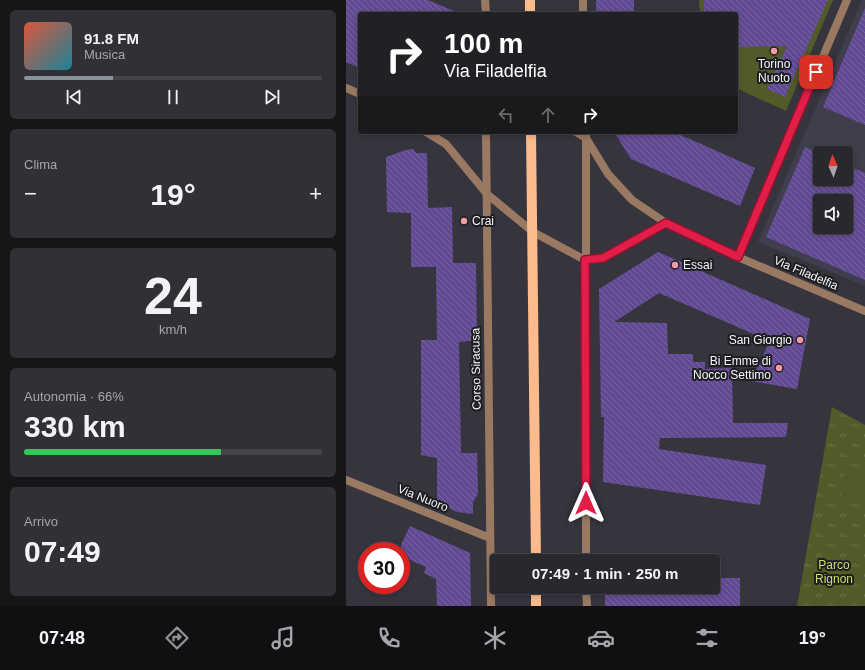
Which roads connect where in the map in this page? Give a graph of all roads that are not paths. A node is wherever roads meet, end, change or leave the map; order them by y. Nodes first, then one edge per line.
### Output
1 (485, 0) edge
2 (530, 0) edge
3 (582, 0) edge
4 (847, 0) edge
5 (486, 12) edge
6 (530, 12) edge
7 (583, 12) edge
8 (346, 88) edge
9 (358, 93) edge
10 (429, 134) edge
11 (486, 134) edge
12 (531, 134) edge
13 (586, 135) edge
14 (487, 194) junction
15 (666, 223) junction
16 (533, 232) junction
17 (738, 257) junction
18 (585, 260) junction
19 (865, 311) edge
20 (346, 480) edge
21 (490, 538) junction
22 (536, 554) edge
23 (586, 554) edge
24 (536, 594) edge
25 (586, 594) edge
26 (491, 606) edge
27 (536, 606) edge
28 (587, 606) edge

1 - 5 street
2 - 6 main road
3 - 7 street
4 - 17 street
8 - 9 street
10 - 14 street
11 - 14 street, Corso Siracusa
12 - 16 main road
13 - 15 street, Via Filadelfia
13 - 18 street
14 - 16 street
14 - 21 street, Corso Siracusa
15 - 17 street, Via Filadelfia
15 - 18 street
16 - 18 street
16 - 22 main road
17 - 19 street, Via Filadelfia
18 - 23 street
20 - 21 street, Via Nuoro
21 - 26 street, Corso Siracusa
24 - 27 main road
25 - 28 street

